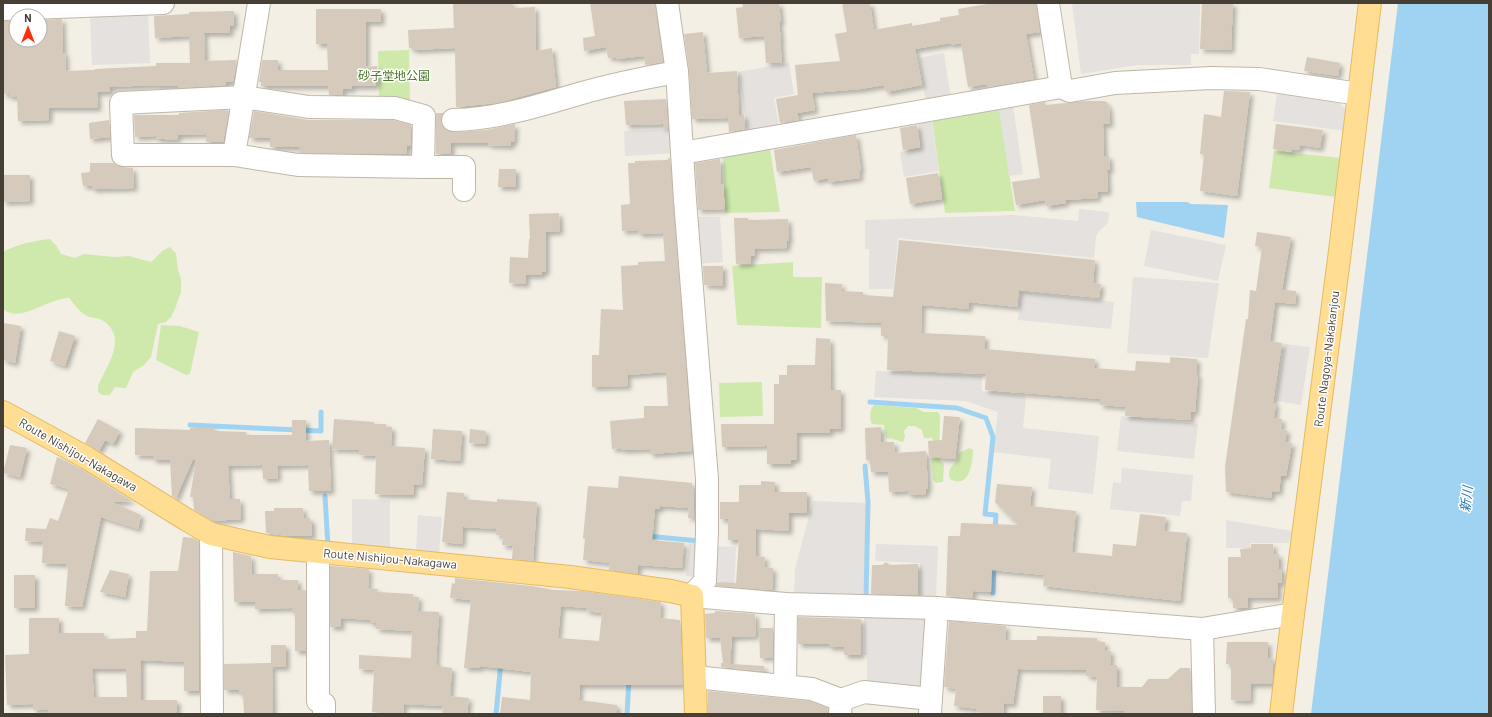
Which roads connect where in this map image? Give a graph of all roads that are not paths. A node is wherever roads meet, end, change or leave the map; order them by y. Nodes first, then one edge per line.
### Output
1 (163, 3) edge
2 (259, 3) edge
3 (667, 3) edge
4 (1048, 3) edge
5 (1370, 3) edge
6 (3, 9) edge
7 (677, 72) junction
8 (1061, 87) junction
9 (1359, 94) junction
10 (244, 97) junction
11 (453, 120) dead end
12 (682, 153) junction
13 (234, 155) junction
14 (423, 167) junction
15 (464, 190) dead end
16 (3, 412) edge
17 (211, 534) junction
18 (318, 553) junction
19 (692, 596) junction
20 (786, 604) junction
21 (938, 608) junction
22 (1293, 614) junction
23 (1202, 629) junction
24 (695, 677) junction
25 (785, 685) junction
26 (840, 707) edge
27 (931, 707) edge
28 (212, 714) edge
29 (324, 714) edge
30 (696, 714) edge
31 (1204, 714) edge
32 (1281, 714) edge

1 - 6 street
2 - 10 street
3 - 7 street
4 - 8 street
5 - 9 main road, Route Nagoya-Nakakanjou
7 - 11 street
7 - 12 street
8 - 9 street
8 - 12 street
9 - 22 main road, Route Nagoya-Nakakanjou
10 - 13 street
10 - 13 street
10 - 14 street
12 - 19 street
13 - 14 street
14 - 15 street
16 - 17 main road, Route Nishijou-Nakagawa
17 - 18 main road, Route Nishijou-Nakagawa
17 - 28 street
18 - 19 main road, Route Nishijou-Nakagawa
18 - 29 street
19 - 20 street
19 - 24 main road
20 - 21 street
20 - 25 street
21 - 23 street
21 - 27 street
22 - 23 street
22 - 32 main road, Route Nagoya-Nakakanjou
23 - 31 street
24 - 25 street
24 - 30 main road
25 - 26 street
26 - 27 street

